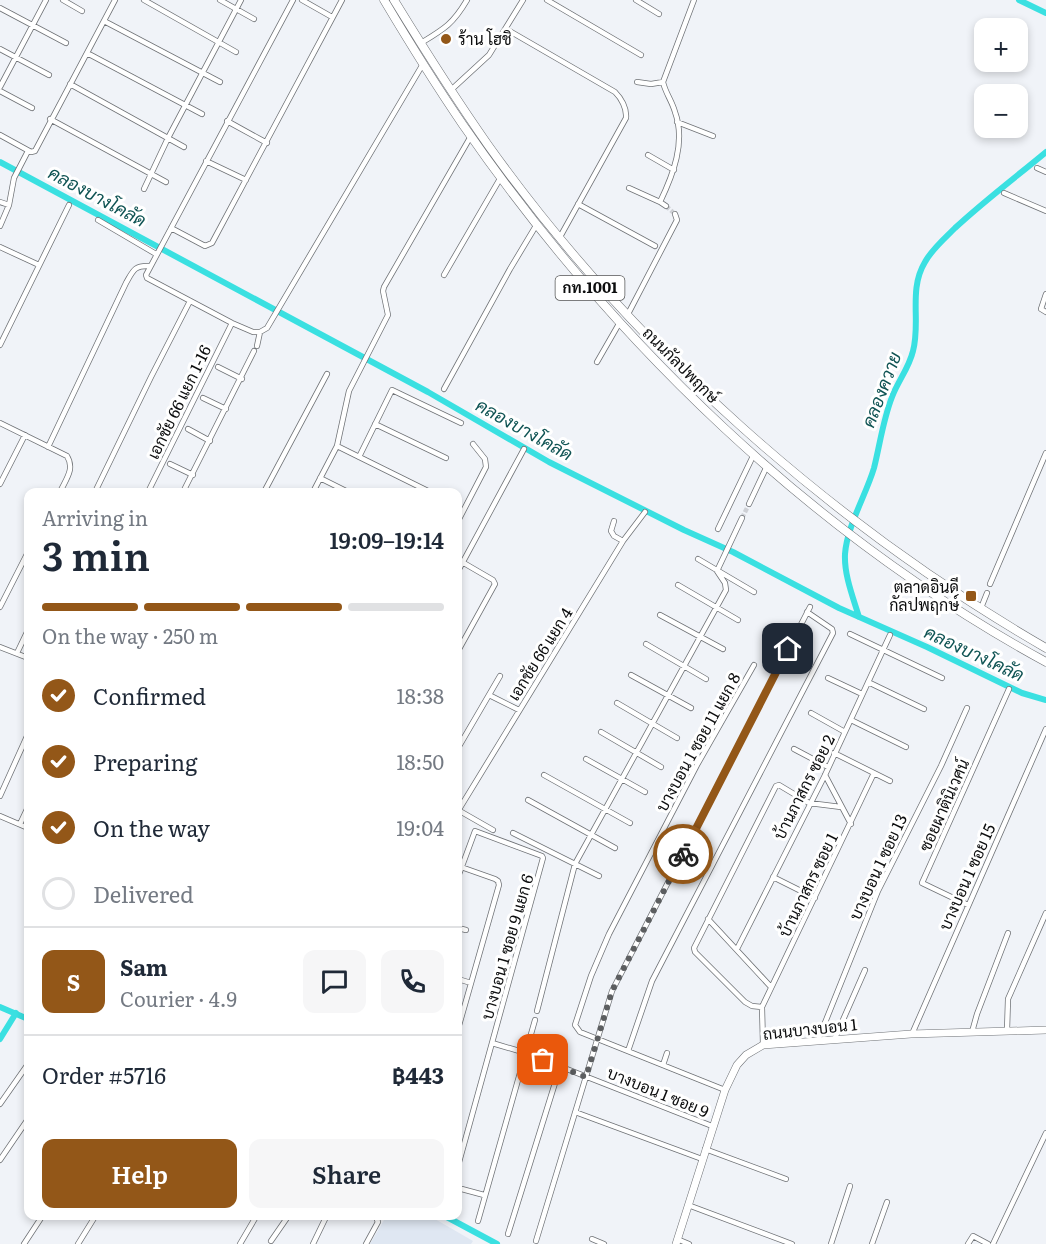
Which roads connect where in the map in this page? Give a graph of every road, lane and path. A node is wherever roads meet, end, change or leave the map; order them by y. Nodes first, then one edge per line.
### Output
1 (46, 0) edge
2 (63, 0) edge
3 (115, 0) edge
4 (144, 0) edge
5 (220, 0) edge
6 (241, 0) edge
7 (293, 0) edge
8 (302, 0) edge
9 (320, 0) edge
10 (342, 0) edge
11 (384, 0) edge
12 (467, 0) edge
13 (523, 0) edge
14 (547, 0) edge
15 (636, 0) edge
16 (694, 0) edge
17 (397, 1) edge
18 (0, 8) edge
19 (316, 8) junction
20 (236, 9) junction
21 (82, 11) dead end
22 (659, 14) dead end
23 (332, 17) junction
24 (254, 19) dead end
25 (104, 21) junction
26 (32, 26) junction
27 (506, 29) junction
28 (219, 42) junction
29 (66, 43) dead end
30 (421, 43) junction
31 (0, 49) edge
32 (236, 52) dead end
33 (87, 53) junction
34 (641, 55) dead end
35 (15, 57) junction
36 (423, 64) junction
37 (203, 73) junction
38 (49, 75) dead end
39 (220, 82) dead end
40 (637, 82) dead end
41 (663, 82) junction
42 (70, 84) junction
43 (0, 87) edge
44 (451, 90) junction
45 (0, 92) edge
46 (186, 105) junction
47 (32, 108) dead end
48 (202, 114) dead end
49 (50, 119) junction
50 (227, 121) junction
51 (677, 122) junction
52 (0, 135) edge
53 (471, 136) junction
54 (713, 136) dead end
55 (168, 138) junction
56 (267, 143) junction
57 (184, 147) dead end
58 (28, 150) junction
59 (648, 155) dead end
60 (206, 160) junction
61 (1037, 168) dead end
62 (674, 170) junction
63 (1046, 172) edge
64 (151, 173) junction
65 (501, 177) junction
66 (246, 180) junction
67 (166, 182) dead end
68 (629, 188) dead end
69 (144, 189) dead end
70 (1004, 193) dead end
71 (0, 202) edge
72 (660, 202) junction
73 (578, 204) junction
74 (69, 205) dead end
75 (9, 206) junction
76 (666, 206) tunnel mouth
77 (1046, 212) edge
78 (675, 214) dead end
79 (98, 220) dead end
80 (537, 224) junction
81 (0, 226) edge
82 (171, 228) junction
83 (560, 237) junction
84 (655, 246) dead end
85 (0, 247) edge
86 (157, 253) junction
87 (39, 265) junction
88 (150, 266) junction
89 (444, 275) dead end
90 (1046, 294) edge
91 (190, 301) junction
92 (1046, 312) edge
93 (628, 314) junction
94 (620, 322) junction
95 (232, 323) junction
96 (260, 332) junction
97 (0, 345) edge
98 (597, 362) dead end
99 (218, 367) dead end
100 (327, 374) dead end
101 (242, 379) junction
102 (444, 389) dead end
103 (203, 398) dead end
104 (226, 409) junction
105 (0, 423) edge
106 (460, 423) dead end
107 (375, 424) junction
108 (188, 429) dead end
109 (25, 435) junction
110 (210, 441) junction
111 (474, 444) dead end
112 (337, 446) junction
113 (48, 447) junction
114 (524, 449) dead end
115 (1046, 453) edge
116 (754, 454) junction
117 (359, 457) junction
118 (446, 458) dead end
119 (170, 464) dead end
120 (767, 466) junction
121 (193, 475) junction
122 (320, 478) junction
123 (0, 484) edge
124 (62, 488) edge
125 (97, 488) edge
126 (150, 488) edge
127 (185, 488) edge
128 (266, 488) edge
129 (315, 488) edge
130 (340, 488) edge
131 (422, 488) edge
132 (748, 504) tunnel mouth
133 (645, 512) dead end
134 (462, 513) edge
135 (742, 518) tunnel mouth
136 (614, 521) dead end
137 (718, 529) dead end
138 (623, 541) junction
139 (698, 559) dead end
140 (24, 560) edge
141 (462, 562) joint
142 (717, 571) junction
143 (990, 584) dead end
144 (678, 585) dead end
145 (754, 592) dead end
146 (987, 593) dead end
147 (0, 607) edge
148 (716, 608) junction
149 (981, 608) junction
150 (660, 615) dead end
151 (738, 620) dead end
152 (850, 634) dead end
153 (890, 635) dead end
154 (701, 636) junction
155 (24, 638) edge
156 (462, 644) edge
157 (646, 644) dead end
158 (0, 647) edge
159 (1046, 648) edge
160 (723, 649) dead end
161 (882, 650) junction
162 (17, 653) junction
163 (24, 656) edge
164 (1046, 662) edge
165 (754, 665) dead end
166 (684, 667) junction
167 (631, 675) dead end
168 (500, 676) dead end
169 (828, 678) dead end
170 (942, 678) dead end
171 (706, 679) dead end
172 (868, 682) junction
173 (1009, 689) dead end
174 (862, 694) junction
175 (489, 695) junction
176 (668, 695) junction
177 (617, 703) dead end
178 (691, 708) dead end
179 (967, 708) dead end
180 (924, 709) dead end
181 (519, 710) junction
182 (811, 713) dead end
183 (851, 720) junction
184 (652, 724) junction
185 (1046, 729) edge
186 (601, 732) dead end
187 (845, 732) junction
188 (676, 738) dead end
189 (462, 740) edge
190 (24, 743) edge
191 (906, 747) dead end
192 (794, 748) dead end
193 (637, 753) junction
194 (834, 753) junction
195 (586, 759) dead end
196 (661, 766) dead end
197 (828, 767) junction
198 (874, 773) junction
199 (544, 774) dead end
200 (825, 776) junction
201 (622, 779) junction
202 (890, 781) dead end
203 (645, 792) dead end
204 (0, 796) edge
205 (528, 800) dead end
206 (462, 803) edge
207 (809, 803) junction
208 (841, 807) junction
209 (606, 809) junction
210 (462, 812) edge
211 (0, 816) edge
212 (24, 816) edge
213 (630, 823) dead end
214 (20, 824) junction
215 (851, 824) junction
216 (24, 826) edge
217 (493, 830) dead end
218 (513, 833) dead end
219 (591, 835) junction
220 (615, 848) dead end
221 (576, 864) junction
222 (462, 865) edge
223 (462, 867) edge
224 (599, 876) dead end
225 (773, 877) junction
226 (815, 898) junction
227 (968, 905) junction
228 (1046, 913) edge
229 (708, 919) junction
230 (462, 929) edge
231 (466, 930) dead end
232 (1008, 933) dead end
233 (737, 949) junction
234 (865, 970) dead end
235 (462, 980) edge
236 (471, 983) junction
237 (771, 987) junction
238 (762, 1007) junction
239 (537, 1011) dead end
240 (462, 1015) edge
241 (535, 1020) dead end
242 (1046, 1030) edge
243 (1007, 1031) junction
244 (972, 1032) junction
245 (911, 1034) junction
246 (835, 1038) junction
247 (598, 1039) junction
248 (818, 1040) junction
249 (492, 1043) junction
250 (763, 1045) junction
251 (628, 1051) junction
252 (526, 1053) junction
253 (668, 1053) dead end
254 (663, 1065) junction
255 (560, 1067) junction
256 (24, 1070) edge
257 (586, 1077) junction
258 (725, 1090) junction
259 (0, 1104) edge
260 (575, 1112) junction
261 (24, 1125) edge
262 (712, 1126) junction
263 (1046, 1133) edge
264 (705, 1149) junction
265 (462, 1152) edge
266 (702, 1159) junction
267 (0, 1160) edge
268 (786, 1179) dead end
269 (850, 1186) dead end
270 (462, 1189) edge
271 (484, 1195) junction
272 (887, 1202) dead end
273 (688, 1205) junction
274 (40, 1220) edge
275 (93, 1220) edge
276 (254, 1220) edge
277 (286, 1220) edge
278 (325, 1220) edge
279 (478, 1221) dead end
280 (378, 1222) edge
281 (508, 1234) dead end
282 (592, 1239) dead end
283 (271, 1241) dead end
284 (536, 1241) dead end
285 (676, 1241) edge
286 (785, 1243) edge
287 (24, 1244) edge
288 (78, 1244) edge
289 (240, 1244) edge
290 (313, 1244) edge
291 (366, 1244) edge
292 (604, 1244) edge
293 (689, 1244) edge
294 (792, 1244) edge
295 (831, 1244) edge
296 (872, 1244) edge
297 (969, 1244) edge
298 (988, 1244) edge
299 (993, 1244) edge

1 - 26 street
2 - 21 street
3 - 25 street
4 - 28 street
5 - 20 street
6 - 20 street
7 - 50 street
8 - 19 street
9 - 19 street
10 - 23 street
11 - 36 main road, ถนนกัลปพฤกษ์ / กท.1001
12 - 30 street
13 - 27 street
14 - 34 street
15 - 22 street
16 - 41 street
17 - 30 main road, ถนนกัลปพฤกษ์ / กท.1001
18 - 26 street
19 - 23 street
20 - 24 street
20 - 28 street
23 - 56 street
25 - 33 street
25 - 37 street
26 - 29 street
26 - 35 street
27 - 44 street
27 - 73 street
28 - 32 street
28 - 37 street
30 - 44 main road, ถนนกัลปพฤกษ์ / กท.1001
31 - 35 street
33 - 42 street
33 - 46 street
35 - 38 street
35 - 43 street
36 - 53 main road, ถนนกัลปพฤกษ์ / กท.1001
36 - 96 street
37 - 39 street
37 - 46 street
40 - 41 street
41 - 51 street
42 - 49 street
42 - 55 street
44 - 83 main road, ถนนกัลปพฤกษ์ / กท.1001
45 - 47 street
46 - 48 street
46 - 55 street
49 - 58 street
49 - 64 street
50 - 56 street
50 - 60 street
51 - 54 street
51 - 62 street
52 - 58 street
53 - 65 main road, ถนนกัลปพฤกษ์ / กท.1001
53 - 112 street
55 - 57 street
55 - 64 street
56 - 66 street
58 - 75 street
59 - 62 street
60 - 66 street
60 - 82 street
61 - 63 street
62 - 72 street
64 - 67 street
64 - 69 street
65 - 80 main road, ถนนกัลปพฤกษ์ / กท.1001
65 - 89 street
66 - 82 street
68 - 72 street
70 - 77 street
71 - 75 street
72 - 76 street
73 - 83 street
73 - 84 street
74 - 87 street
75 - 81 street
78 - 93 street
79 - 86 street
80 - 94 main road, ถนนกัลปพฤกษ์ / กท.1001
80 - 102 street
82 - 86 street
83 - 93 main road, ถนนกัลปพฤกษ์ / กท.1001
85 - 87 street
86 - 88 street
87 - 97 street
88 - 91 street
88 - 113 street
90 - 92 street
91 - 95 street
91 - 125 street
93 - 149 main road, ถนนกัลปพฤกษ์ / กท.1001
94 - 98 street
94 - 116 main road, ถนนกัลปพฤกษ์ / กท.1001
95 - 96 street
95 - 126 street, เอกชัย 66 แยก 1-16
96 - 101 street
99 - 101 street
100 - 128 street
101 - 104 street
103 - 104 street
104 - 110 street
105 - 109 street
106 - 107 street
107 - 117 street
107 - 118 street
108 - 110 street
109 - 113 street
109 - 123 street
110 - 121 street
111 - 134 street
112 - 117 street
112 - 122 street
113 - 124 street
114 - 141 street
115 - 143 street
116 - 120 main road, ถนนกัลปพฤกษ์ / กท.1001
116 - 137 street
117 - 131 street
119 - 121 street
120 - 132 street
120 - 164 main road, ถนนกัลปพฤกษ์ / กท.1001
121 - 127 street
122 - 129 street
122 - 130 street
133 - 138 street, เอกชัย 66 แยก 4
135 - 142 street
136 - 138 street
138 - 181 street, เอกชัย 66 แยก 4
139 - 142 street
140 - 147 street
141 - 156 street
142 - 145 street
142 - 148 street
144 - 148 street
146 - 149 street
148 - 151 street
148 - 154 street
149 - 159 main road, ถนนกัลปพฤกษ์ / กท.1001
150 - 154 street
152 - 161 street
153 - 161 street, บ้านภาสกร ซอย 2
154 - 160 street
154 - 166 street
155 - 162 street
157 - 166 street
158 - 162 street
161 - 170 street
161 - 172 street, บ้านภาสกร ซอย 2
162 - 163 street
165 - 247 street, บางบอน 1 ซอย 11 แยก 8
166 - 171 street
166 - 176 street
167 - 176 street
168 - 175 street
169 - 174 street
172 - 174 street, บ้านภาสกร ซอย 2
172 - 180 street
173 - 227 street, ซอยผาตินิเวศน์
174 - 183 street, บ้านภาสกร ซอย 2
175 - 181 street
175 - 189 street
176 - 178 street
176 - 184 street
177 - 184 street
179 - 248 street, บางบอน 1 ซอย 13
181 - 206 street, เอกชัย 66 แยก 4
182 - 187 street
183 - 187 street, บ้านภาสกร ซอย 2
183 - 191 street
184 - 188 street
184 - 193 street
185 - 227 street, บางบอน 1 ซอย 15
186 - 193 street
187 - 194 street, บ้านภาสกร ซอย 2
190 - 204 street
192 - 197 street
193 - 196 street
193 - 201 street
194 - 197 street, บ้านภาสกร ซอย 2
194 - 198 street
195 - 201 street
197 - 200 street, บ้านภาสกร ซอย 2
198 - 202 street
198 - 215 street, บ้านภาสกร ซอย 1
199 - 209 street
200 - 207 street, บ้านภาสกร ซอย 2
200 - 208 street
201 - 203 street
201 - 209 street
205 - 219 street
207 - 208 street
207 - 225 street, บ้านภาสกร ซอย 2
207 - 229 street
208 - 215 street
209 - 213 street
209 - 219 street
210 - 217 street
211 - 214 street
212 - 214 street
214 - 216 street
215 - 226 street, บ้านภาสกร ซอย 1
218 - 221 street
219 - 220 street
219 - 221 street
221 - 224 street
221 - 239 street
222 - 249 street, บางบอน 1 ซอย 9 แยก 6
223 - 236 street
225 - 226 street
225 - 233 street, บ้านภาสกร ซอย 2
226 - 237 street, บ้านภาสกร ซอย 1
227 - 245 street, บางบอน 1 ซอย 15
228 - 243 street
229 - 233 street
229 - 238 street
230 - 231 street
232 - 244 street
233 - 237 street
234 - 246 street
235 - 236 street
236 - 240 street
237 - 238 street, บ้านภาสกร ซอย 1
238 - 250 street
241 - 252 street
242 - 243 main road, ถนนบางบอน 1
243 - 244 main road, ถนนบางบอน 1
244 - 245 main road, ถนนบางบอน 1
245 - 246 main road, ถนนบางบอน 1
246 - 248 main road, ถนนบางบอน 1
247 - 251 street
247 - 251 street
247 - 257 street
248 - 250 main road, ถนนบางบอน 1
249 - 252 street, บางบอน 1 ซอย 9
249 - 265 street, บางบอน 1 ซอย 9 แยก 6
250 - 258 main road, ถนนบางบอน 1
251 - 254 street
252 - 255 street, บางบอน 1 ซอย 9
252 - 271 street
253 - 254 street
254 - 258 street
255 - 257 street, บางบอน 1 ซอย 9
255 - 281 street
256 - 259 street
257 - 260 street
257 - 262 street, บางบอน 1 ซอย 9
258 - 262 main road, ถนนบางบอน 1
260 - 266 street
260 - 284 street
261 - 267 street
262 - 264 main road, ถนนบางบอน 1
263 - 299 street
264 - 266 main road, ถนนบางบอน 1
264 - 268 street
266 - 273 main road, ถนนบางบอน 1
269 - 295 street
270 - 271 street
271 - 279 street
272 - 296 street
273 - 285 main road, ถนนบางบอน 1
273 - 286 street
274 - 287 street
275 - 288 street
276 - 289 street
277 - 283 street
278 - 290 street
280 - 291 street
282 - 292 street
285 - 293 street
286 - 294 street
297 - 298 street

